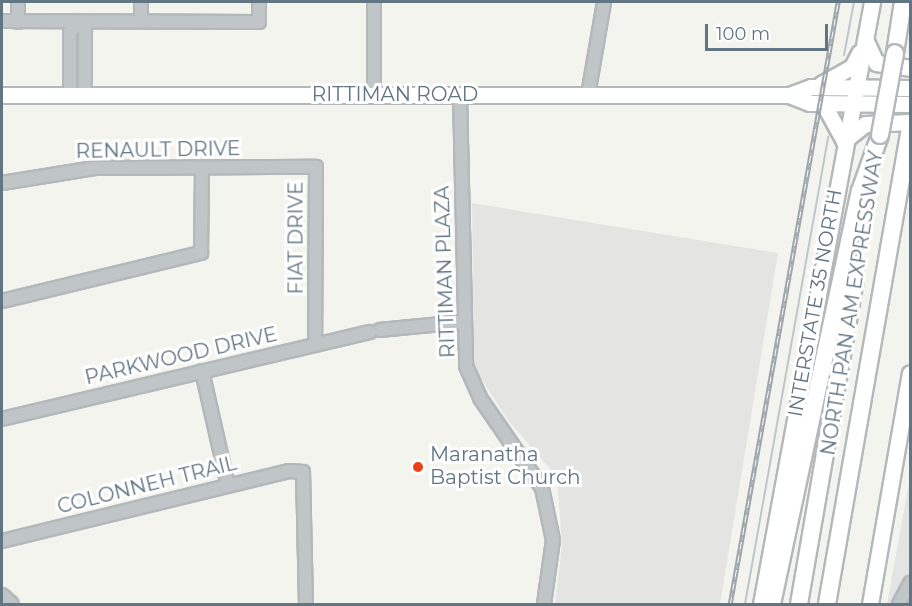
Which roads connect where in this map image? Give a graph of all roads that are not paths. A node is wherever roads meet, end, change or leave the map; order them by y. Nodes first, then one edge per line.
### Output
1 (18, 2) edge
2 (141, 2) edge
3 (259, 2) edge
4 (374, 2) edge
5 (604, 2) edge
6 (872, 2) edge
7 (903, 2) edge
8 (2, 21) edge
9 (141, 21) junction
10 (18, 22) junction
11 (78, 22) junction
12 (865, 39) junction
13 (910, 68) edge
14 (811, 87) junction
15 (855, 87) junction
16 (910, 88) edge
17 (2, 94) edge
18 (77, 94) junction
19 (374, 94) junction
20 (460, 95) junction
21 (588, 95) junction
22 (789, 95) junction
23 (823, 103) junction
24 (852, 103) junction
25 (910, 104) edge
26 (910, 127) edge
27 (880, 135) junction
28 (844, 141) junction
29 (316, 167) joint
30 (202, 168) junction
31 (2, 183) edge
32 (2, 301) edge
33 (462, 322) junction
34 (315, 345) junction
35 (202, 371) junction
36 (910, 373) edge
37 (2, 418) edge
38 (830, 424) junction
39 (228, 485) junction
40 (2, 541) edge
41 (910, 583) edge
42 (2, 596) edge
43 (12, 604) edge
44 (306, 604) edge
45 (544, 604) edge
46 (761, 604) edge
47 (772, 604) edge
48 (790, 604) edge
49 (800, 604) edge
50 (827, 604) edge
51 (870, 604) edge
52 (899, 604) edge

1 - 10 street
2 - 9 street
3 - 9 street
4 - 19 street
5 - 21 street
6 - 12 main road, INTERSTATE 35 NORTH
7 - 27 highway, NORTH PAN AM EXPRESSWAY, bridge
8 - 10 street
9 - 11 street
10 - 11 street
11 - 18 street
12 - 13 main road
12 - 14 main road
12 - 15 main road, INTERSTATE 35 NORTH
14 - 15 main road, RITTIMAN ROAD
14 - 22 main road, RITTIMAN ROAD
15 - 16 main road, RITTIMAN ROAD
15 - 24 main road, INTERSTATE 35 NORTH
17 - 18 main road, RITTIMAN ROAD
18 - 19 main road, RITTIMAN ROAD
19 - 20 main road, RITTIMAN ROAD
20 - 21 main road, RITTIMAN ROAD
20 - 33 street, RITTIMAN PLAZA
21 - 22 main road, RITTIMAN ROAD
22 - 23 main road, RITTIMAN ROAD
23 - 24 main road, RITTIMAN ROAD
23 - 28 main road
24 - 25 main road, RITTIMAN ROAD
24 - 28 main road, INTERSTATE 35 NORTH
26 - 28 main road
26 - 50 highway, NORTH PAN AM EXPRESSWAY
27 - 38 highway, NORTH PAN AM EXPRESSWAY
27 - 47 highway
28 - 46 main road, INTERSTATE 35 NORTH
29 - 30 street, RENAULT DRIVE
29 - 34 street, FIAT DRIVE
30 - 31 street, RENAULT DRIVE
30 - 32 street
33 - 34 street, PARKWOOD DRIVE
33 - 45 street, RITTIMAN PLAZA
34 - 35 street, PARKWOOD DRIVE
35 - 37 street, PARKWOOD DRIVE
35 - 39 street
36 - 51 main road
38 - 48 highway
38 - 49 highway, NORTH PAN AM EXPRESSWAY
39 - 40 street, COLONNEH TRAIL
39 - 44 street, COLONNEH TRAIL
41 - 52 street
42 - 43 street

